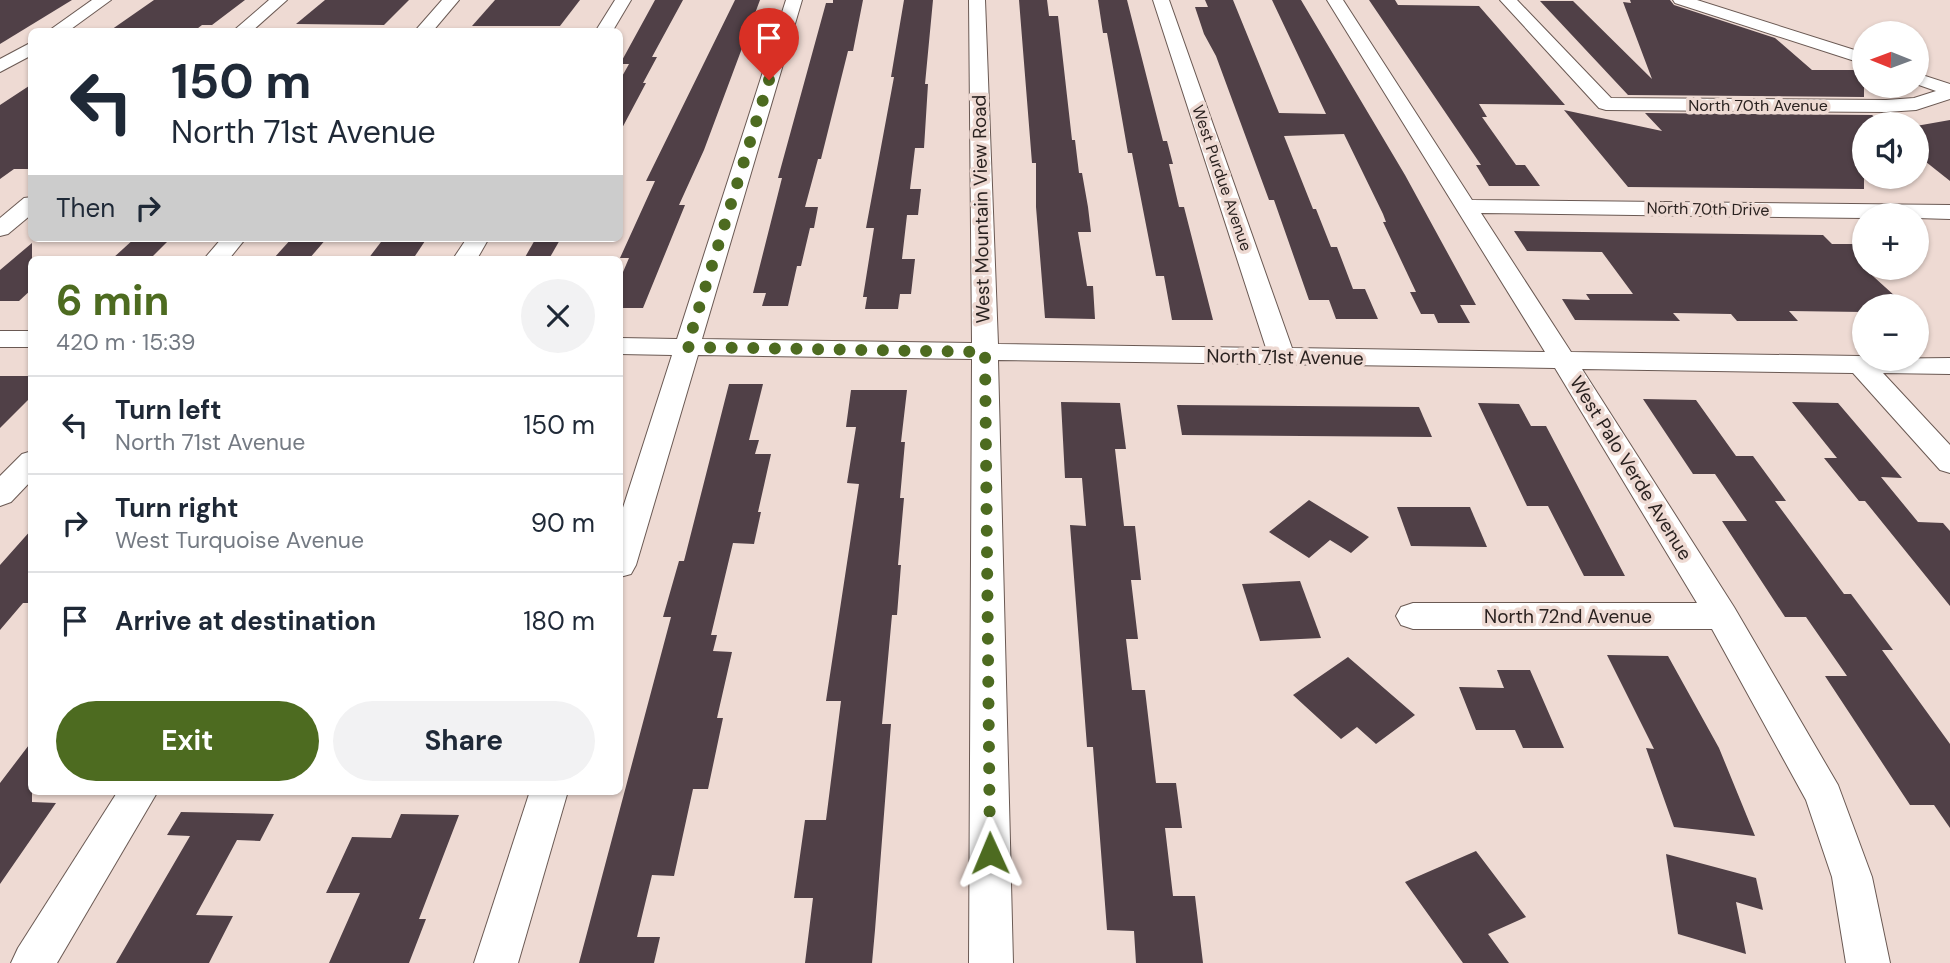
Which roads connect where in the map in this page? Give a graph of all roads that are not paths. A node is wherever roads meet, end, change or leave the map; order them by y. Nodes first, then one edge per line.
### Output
1 (103, 0) edge
2 (279, 0) edge
3 (451, 0) edge
4 (623, 0) edge
5 (794, 0) edge
6 (977, 0) edge
7 (1161, 0) edge
8 (1335, 0) edge
9 (1508, 0) edge
10 (1681, 0) edge
11 (1730, 14) junction
12 (1712, 22) dead end
13 (61, 28) edge
14 (245, 28) edge
15 (426, 28) edge
16 (606, 28) edge
17 (28, 50) edge
18 (1852, 55) edge
19 (0, 67) edge
20 (1929, 83) edge
21 (1950, 91) edge
22 (28, 206) edge
23 (1466, 206) junction
24 (1950, 212) edge
25 (0, 229) edge
26 (231, 242) edge
27 (219, 256) edge
28 (0, 339) edge
29 (28, 339) edge
30 (623, 346) edge
31 (687, 347) junction
32 (985, 352) junction
33 (1282, 356) junction
34 (1564, 361) junction
35 (1852, 364) edge
36 (1929, 366) edge
37 (1950, 366) edge
38 (1866, 371) edge
39 (1950, 463) edge
40 (28, 465) edge
41 (0, 495) edge
42 (623, 555) edge
43 (1413, 616) dead end
44 (1722, 616) junction
45 (137, 795) edge
46 (548, 795) edge
47 (33, 963) edge
48 (496, 963) edge
49 (991, 963) edge
50 (1868, 963) edge

1 - 13 street
2 - 14 street
3 - 15 street
4 - 16 street
5 - 31 street
6 - 32 street, West Mountain View Road
7 - 33 street, West Purdue Avenue
8 - 23 street, West Palo Verde Avenue
9 - 21 street, North 70th Avenue
10 - 11 street
11 - 12 street
11 - 18 street
17 - 19 street
20 - 21 street
22 - 25 street
23 - 24 street, North 70th Drive
23 - 34 street, West Palo Verde Avenue
26 - 27 street
28 - 29 street
30 - 31 street, North 71st Avenue
31 - 32 street, North 71st Avenue
31 - 42 street
32 - 33 street, North 71st Avenue
32 - 49 street, West Mountain View Road
33 - 34 street, North 71st Avenue
34 - 35 street, North 71st Avenue
34 - 44 street, West Palo Verde Avenue
36 - 37 street, North 71st Avenue
38 - 39 street
40 - 41 street
43 - 44 street, North 72nd Avenue
44 - 50 street, West Palo Verde Avenue
45 - 47 street
46 - 48 street

